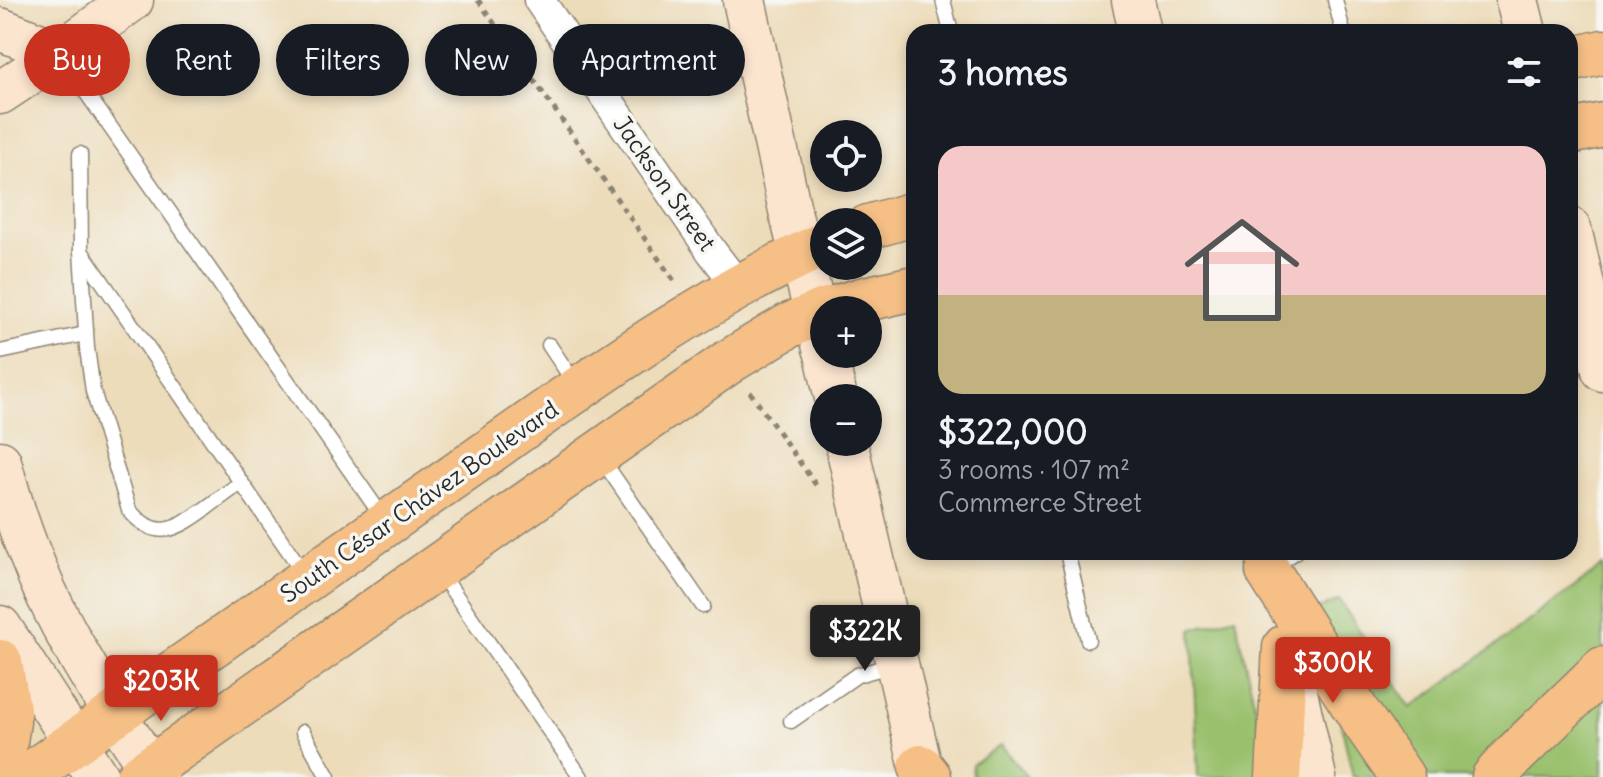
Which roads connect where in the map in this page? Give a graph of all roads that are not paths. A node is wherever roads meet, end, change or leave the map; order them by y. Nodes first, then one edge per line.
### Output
1 (132, 0) edge
2 (539, 0) edge
3 (744, 0) edge
4 (943, 0) edge
5 (1133, 0) edge
6 (1335, 0) edge
7 (1517, 0) edge
8 (99, 24) edge
9 (949, 24) edge
10 (1138, 24) edge
11 (1341, 24) edge
12 (1523, 24) edge
13 (0, 29) edge
14 (24, 39) edge
15 (1603, 52) edge
16 (1578, 58) edge
17 (24, 77) edge
18 (0, 93) edge
19 (89, 96) edge
20 (1603, 125) edge
21 (1578, 130) edge
22 (80, 154) dead end
23 (906, 216) edge
24 (882, 223) edge
25 (810, 242) edge
26 (81, 250) junction
27 (810, 250) edge
28 (1578, 263) edge
29 (738, 286) junction
30 (906, 290) edge
31 (879, 296) edge
32 (810, 327) edge
33 (85, 334) junction
34 (549, 345) dead end
35 (0, 352) edge
36 (1603, 370) edge
37 (579, 389) junction
38 (598, 454) junction
39 (849, 456) edge
40 (0, 462) edge
41 (241, 483) junction
42 (386, 523) junction
43 (1069, 560) edge
44 (1275, 560) edge
45 (1276, 560) edge
46 (437, 568) junction
47 (307, 578) junction
48 (703, 606) dead end
49 (0, 627) edge
50 (1088, 640) dead end
51 (1285, 647) junction
52 (0, 662) edge
53 (897, 664) junction
54 (1603, 669) edge
55 (116, 713) junction
56 (791, 721) dead end
57 (303, 732) dead end
58 (85, 760) edge
59 (0, 774) edge
60 (148, 774) edge
61 (924, 774) edge
62 (26, 777) edge
63 (328, 777) edge
64 (581, 777) edge
65 (1278, 777) edge
66 (1315, 777) edge
67 (1402, 777) edge
68 (1494, 777) edge

1 - 8 main road
2 - 29 street, Jackson Street
3 - 25 main road
4 - 9 lane
5 - 10 main road
6 - 11 lane
7 - 12 main road
13 - 14 main road
15 - 16 main road
17 - 18 main road
19 - 42 lane
20 - 21 main road
22 - 26 lane
23 - 24 main road
26 - 33 lane
26 - 41 lane
27 - 29 main road, South César Chávez Boulevard
28 - 36 main road
29 - 37 main road, South César Chávez Boulevard
30 - 31 main road
32 - 38 main road
33 - 35 lane
33 - 41 lane
34 - 37 lane
37 - 42 main road, South César Chávez Boulevard
38 - 46 main road
38 - 48 lane
39 - 53 main road
40 - 55 main road
41 - 47 lane
42 - 47 main road, South César Chávez Boulevard
43 - 50 lane
44 - 51 main road
45 - 67 main road
46 - 60 main road
46 - 64 lane
47 - 55 main road, South César Chávez Boulevard
49 - 58 main road
51 - 65 main road
51 - 66 main road
52 - 59 main road
53 - 56 lane
53 - 61 main road
54 - 68 main road
55 - 58 main road, South César Chávez Boulevard
55 - 60 main road
57 - 63 lane
58 - 62 main road, South César Chávez Boulevard

